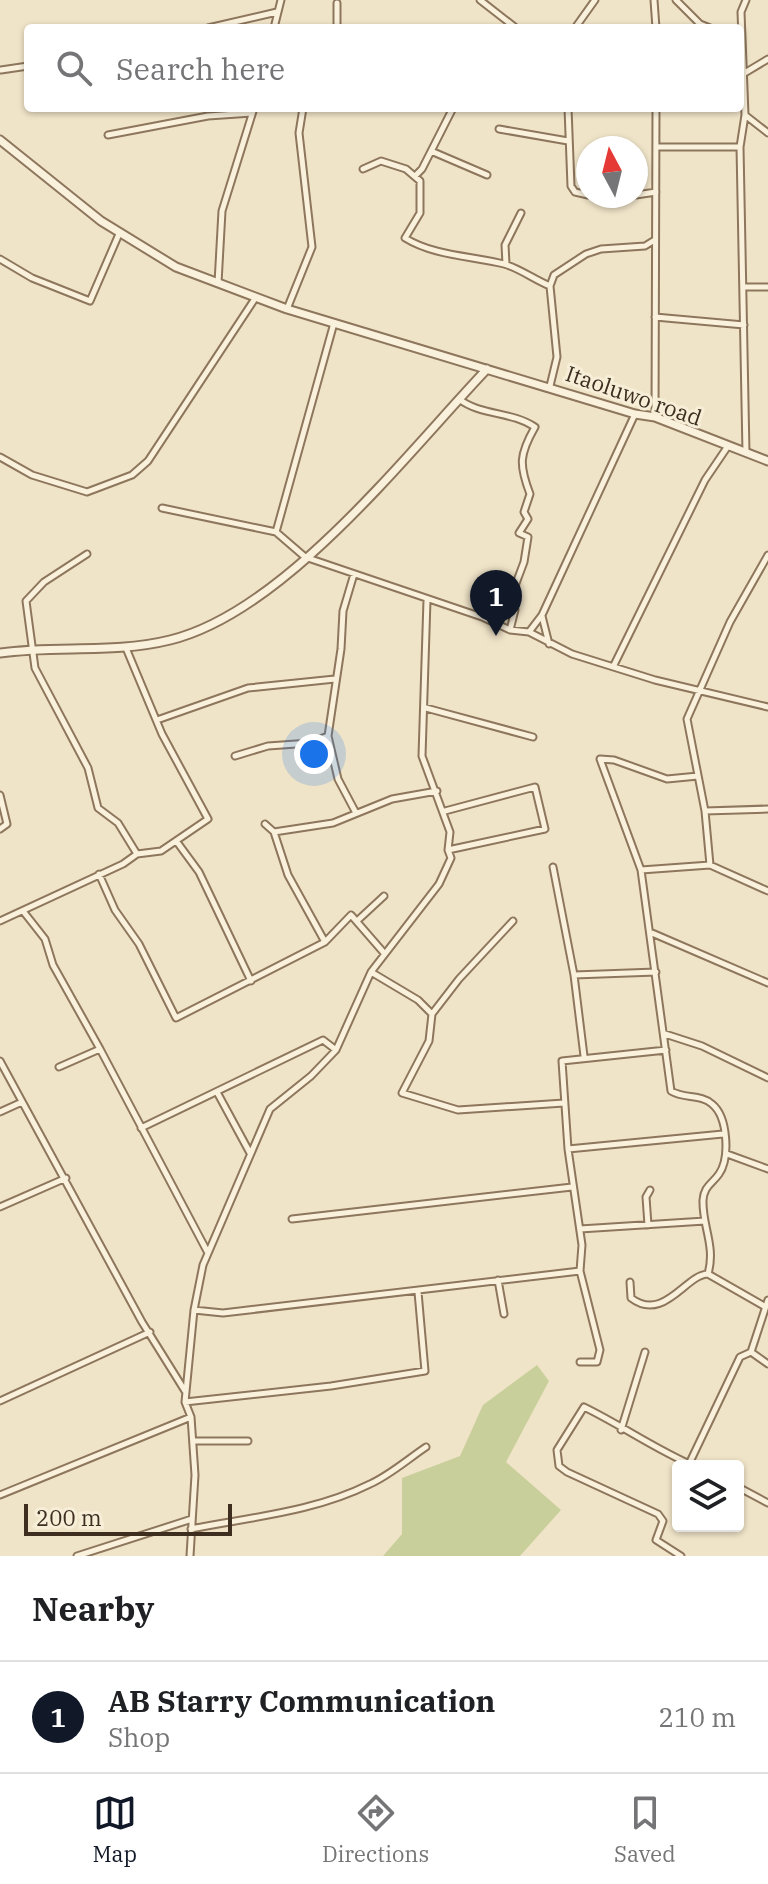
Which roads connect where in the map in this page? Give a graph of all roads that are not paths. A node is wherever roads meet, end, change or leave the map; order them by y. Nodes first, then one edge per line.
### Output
1 (281, 0) edge
2 (480, 0) edge
3 (595, 0) edge
4 (654, 0) edge
5 (676, 0) edge
6 (746, 0) edge
7 (337, 3) dead end
8 (277, 12) junction
9 (225, 24) edge
10 (275, 24) edge
11 (337, 24) edge
12 (511, 24) edge
13 (578, 24) edge
14 (656, 24) edge
15 (700, 24) edge
16 (741, 24) edge
17 (768, 59) edge
18 (24, 67) edge
19 (1, 70) edge
20 (744, 73) edge
21 (744, 94) edge
22 (244, 112) edge
23 (253, 112) edge
24 (302, 112) edge
25 (451, 112) edge
26 (568, 112) edge
27 (656, 112) edge
28 (745, 115) junction
29 (499, 129) dead end
30 (768, 133) edge
31 (108, 135) dead end
32 (0, 140) edge
33 (568, 141) junction
34 (657, 147) junction
35 (740, 147) junction
36 (431, 151) junction
37 (363, 169) dead end
38 (487, 175) dead end
39 (415, 176) junction
40 (576, 192) edge
41 (656, 192) junction
42 (648, 193) edge
43 (521, 213) dead end
44 (119, 234) junction
45 (653, 241) junction
46 (0, 259) edge
47 (506, 264) junction
48 (218, 283) junction
49 (550, 286) junction
50 (744, 287) junction
51 (768, 287) edge
52 (256, 297) junction
53 (287, 309) junction
54 (655, 317) junction
55 (334, 323) junction
56 (744, 325) junction
57 (487, 369) junction
58 (550, 386) junction
59 (459, 399) junction
60 (635, 414) junction
61 (655, 417) junction
62 (728, 446) junction
63 (746, 455) junction
64 (0, 457) edge
65 (768, 461) edge
66 (162, 508) dead end
67 (276, 532) junction
68 (87, 554) dead end
69 (768, 555) edge
70 (305, 557) junction
71 (354, 574) junction
72 (427, 600) junction
73 (542, 615) junction
74 (510, 630) junction
75 (529, 632) junction
76 (549, 644) junction
77 (126, 648) junction
78 (31, 649) junction
79 (0, 653) edge
80 (614, 665) junction
81 (335, 679) junction
82 (698, 688) junction
83 (768, 707) edge
84 (426, 708) junction
85 (157, 720) junction
86 (328, 736) junction
87 (533, 737) dead end
88 (235, 756) dead end
89 (698, 776) junction
90 (437, 791) junction
91 (0, 795) edge
92 (768, 809) edge
93 (445, 811) junction
94 (705, 811) junction
95 (356, 813) junction
96 (265, 824) dead end
97 (0, 829) edge
98 (274, 832) junction
99 (177, 842) junction
100 (448, 850) junction
101 (137, 854) junction
102 (710, 865) junction
103 (553, 867) dead end
104 (641, 870) junction
105 (98, 874) junction
106 (768, 891) edge
107 (384, 896) dead end
108 (23, 911) junction
109 (0, 921) edge
110 (357, 921) junction
111 (513, 921) dead end
112 (651, 932) junction
113 (325, 942) junction
114 (384, 953) junction
115 (371, 972) junction
116 (656, 972) junction
117 (574, 975) junction
118 (251, 981) junction
119 (768, 983) edge
120 (432, 1014) junction
121 (665, 1034) junction
122 (100, 1049) junction
123 (336, 1050) junction
124 (666, 1050) junction
125 (584, 1056) junction
126 (0, 1061) edge
127 (59, 1067) dead end
128 (768, 1078) edge
129 (218, 1094) junction
130 (22, 1102) junction
131 (564, 1103) junction
132 (0, 1112) edge
133 (141, 1128) junction
134 (723, 1134) junction
135 (568, 1149) junction
136 (250, 1153) junction
137 (727, 1154) junction
138 (768, 1169) edge
139 (66, 1178) junction
140 (572, 1187) junction
141 (650, 1190) dead end
142 (0, 1207) edge
143 (292, 1219) dead end
144 (705, 1221) junction
145 (648, 1225) junction
146 (580, 1229) junction
147 (208, 1253) junction
148 (580, 1271) junction
149 (708, 1274) junction
150 (498, 1280) junction
151 (630, 1282) dead end
152 (418, 1292) junction
153 (766, 1303) edge
154 (194, 1310) junction
155 (504, 1314) dead end
156 (150, 1332) junction
157 (645, 1352) dead end
158 (751, 1352) junction
159 (580, 1362) dead end
160 (768, 1364) edge
161 (186, 1392) junction
162 (0, 1401) edge
163 (185, 1402) junction
164 (191, 1417) junction
165 (621, 1430) junction
166 (193, 1441) junction
167 (248, 1441) dead end
168 (426, 1447) dead end
169 (681, 1460) edge
170 (693, 1460) edge
171 (744, 1490) edge
172 (0, 1495) edge
173 (768, 1503) edge
174 (192, 1519) junction
175 (191, 1529) junction
176 (77, 1556) edge
177 (190, 1556) edge
178 (681, 1556) edge

1 - 8 street
2 - 12 street
3 - 13 street
4 - 14 street
5 - 15 street
6 - 16 street
7 - 11 street
8 - 9 street
8 - 10 street
17 - 20 street
18 - 19 street
21 - 28 street
22 - 31 street
23 - 48 street
24 - 53 street
25 - 36 street
26 - 33 street
27 - 34 street
28 - 30 street
28 - 35 street
29 - 33 street
32 - 44 street, Itaoluwo road
33 - 40 street
34 - 35 street
34 - 41 street
35 - 50 street
36 - 38 street
36 - 39 street
37 - 39 street
39 - 47 street
41 - 42 street
41 - 45 street
43 - 47 street
44 - 46 street
44 - 48 street, Itaoluwo road
45 - 49 street
45 - 54 street
47 - 49 street
48 - 52 street, Itaoluwo road
49 - 58 street
50 - 51 street
50 - 56 street
52 - 53 street, Itaoluwo road
52 - 64 street
53 - 55 street, Itaoluwo road
54 - 56 street
54 - 61 street
55 - 57 street, Itaoluwo road
55 - 67 street
56 - 63 street
57 - 58 street, Itaoluwo road
57 - 59 street
58 - 60 street, Itaoluwo road
59 - 70 street
59 - 74 street
60 - 61 street, Itaoluwo road
60 - 73 street
61 - 62 street, Itaoluwo road
62 - 63 street, Itaoluwo road
62 - 80 street
63 - 65 street, Itaoluwo road
66 - 67 street
67 - 70 street
68 - 78 street
69 - 82 street
70 - 71 street
70 - 77 street
71 - 72 street
71 - 81 street
72 - 74 street
72 - 84 street
73 - 75 street
73 - 76 street
74 - 75 street
75 - 76 street
76 - 80 street
77 - 78 street
77 - 85 street
78 - 79 street
78 - 101 street
80 - 82 street
81 - 85 street
81 - 86 street
82 - 83 street
82 - 89 street
84 - 87 street
84 - 90 street
85 - 99 street
86 - 88 street
86 - 95 street
89 - 94 street
89 - 104 street
90 - 93 street
90 - 95 street
91 - 97 street
92 - 94 street
93 - 100 street
93 - 100 street
94 - 102 street
95 - 98 street
96 - 98 street
98 - 113 street
99 - 101 street
99 - 118 street
100 - 114 street
101 - 105 street
102 - 104 street
102 - 106 street
103 - 117 street
104 - 112 street
105 - 108 street
105 - 118 street
107 - 110 street
108 - 109 street
108 - 122 street
110 - 113 street
110 - 114 street
111 - 120 street
112 - 116 street
112 - 119 street
113 - 118 street
114 - 115 street
115 - 120 street
115 - 123 street
116 - 117 street
116 - 121 street
117 - 125 street
120 - 131 street
121 - 124 street
121 - 128 street
122 - 127 street
122 - 133 street
123 - 129 street
123 - 136 street
124 - 125 street
124 - 134 street
125 - 131 street
126 - 130 street
129 - 133 street
129 - 136 street
130 - 132 street
130 - 139 street
131 - 135 street
133 - 147 street
134 - 135 street
134 - 137 street
135 - 140 street
136 - 147 street
137 - 138 street
137 - 144 street
139 - 142 street
139 - 156 street
140 - 143 street
140 - 146 street
141 - 145 street
144 - 145 street
144 - 149 street
145 - 146 street
146 - 148 street
147 - 154 street
148 - 150 street
148 - 159 street
149 - 151 street
149 - 153 street
150 - 152 street
150 - 155 street
152 - 154 street
152 - 163 street
153 - 158 street
154 - 161 street
156 - 161 street
156 - 162 street
157 - 165 street
158 - 160 street
158 - 170 street
161 - 163 street
163 - 164 street
164 - 166 street
164 - 172 street
165 - 169 street
165 - 178 street
166 - 167 street
166 - 174 street
168 - 175 street
171 - 173 street
174 - 175 street
174 - 176 street
175 - 177 street

